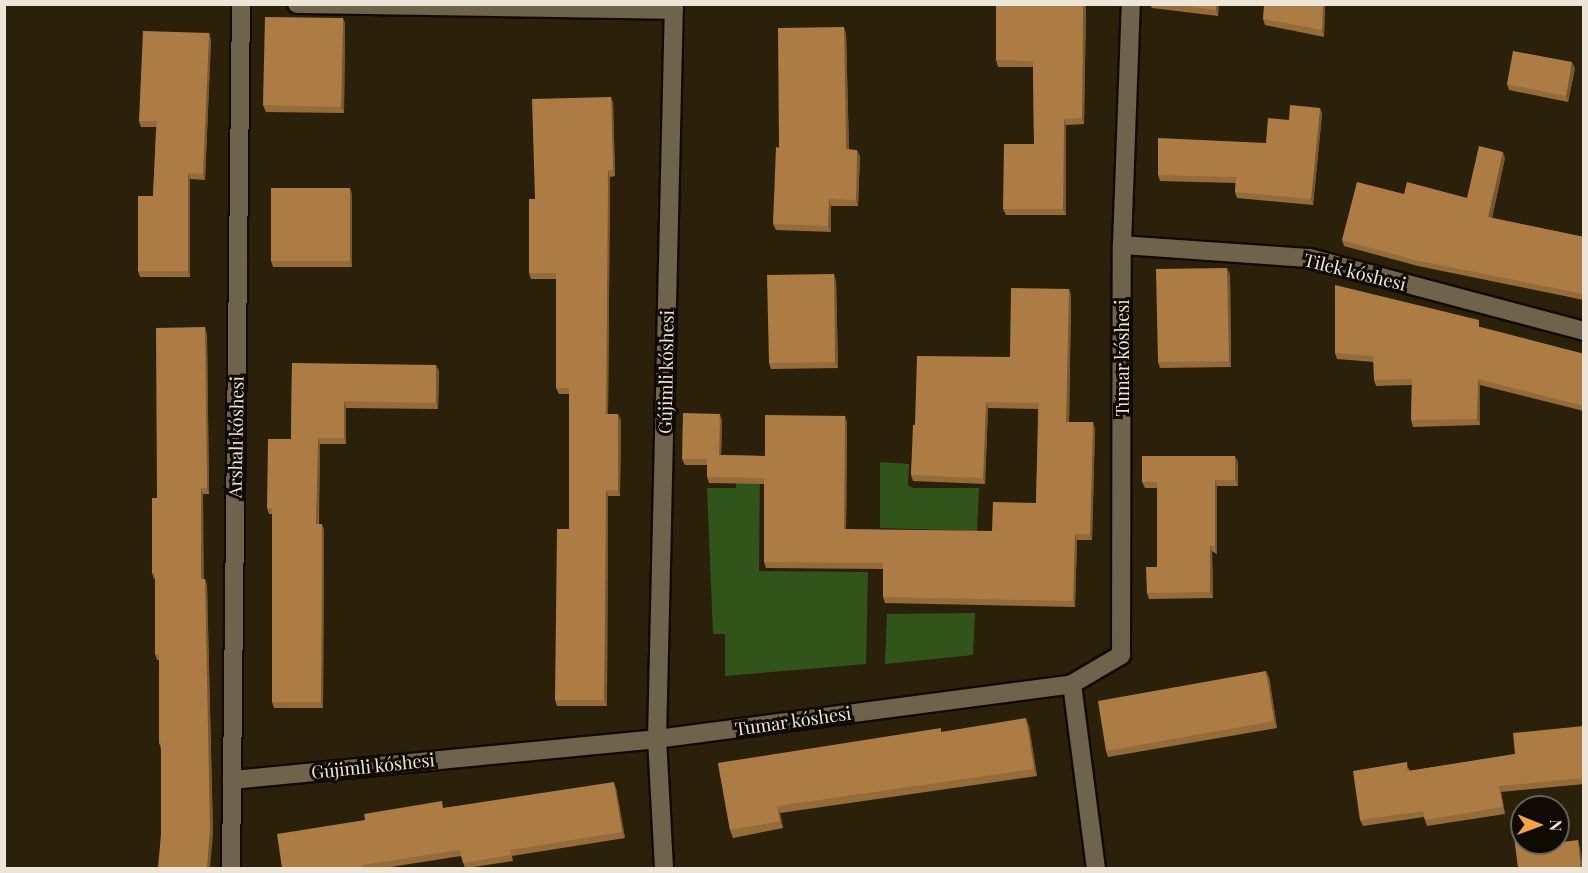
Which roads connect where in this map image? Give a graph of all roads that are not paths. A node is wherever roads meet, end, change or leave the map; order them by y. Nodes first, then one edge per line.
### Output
1 (241, 4) edge
2 (297, 4) edge
3 (1131, 4) edge
4 (674, 8) edge
5 (1122, 245) junction
6 (1584, 331) edge
7 (1072, 684) junction
8 (657, 739) junction
9 (232, 780) junction
10 (231, 868) edge
11 (664, 868) edge
12 (1096, 868) edge

1 - 9 street, Arshalı kóshesi
2 - 4 street
3 - 5 street, Tumar kóshesi
4 - 8 street, Gújimli kóshesi
5 - 6 street, Tilek kóshesi
5 - 7 street, Tumar kóshesi
7 - 8 street, Tumar kóshesi
7 - 12 street
8 - 9 street, Gújimli kóshesi
8 - 11 street, Gújimli kóshesi
9 - 10 street, Arshalı kóshesi

